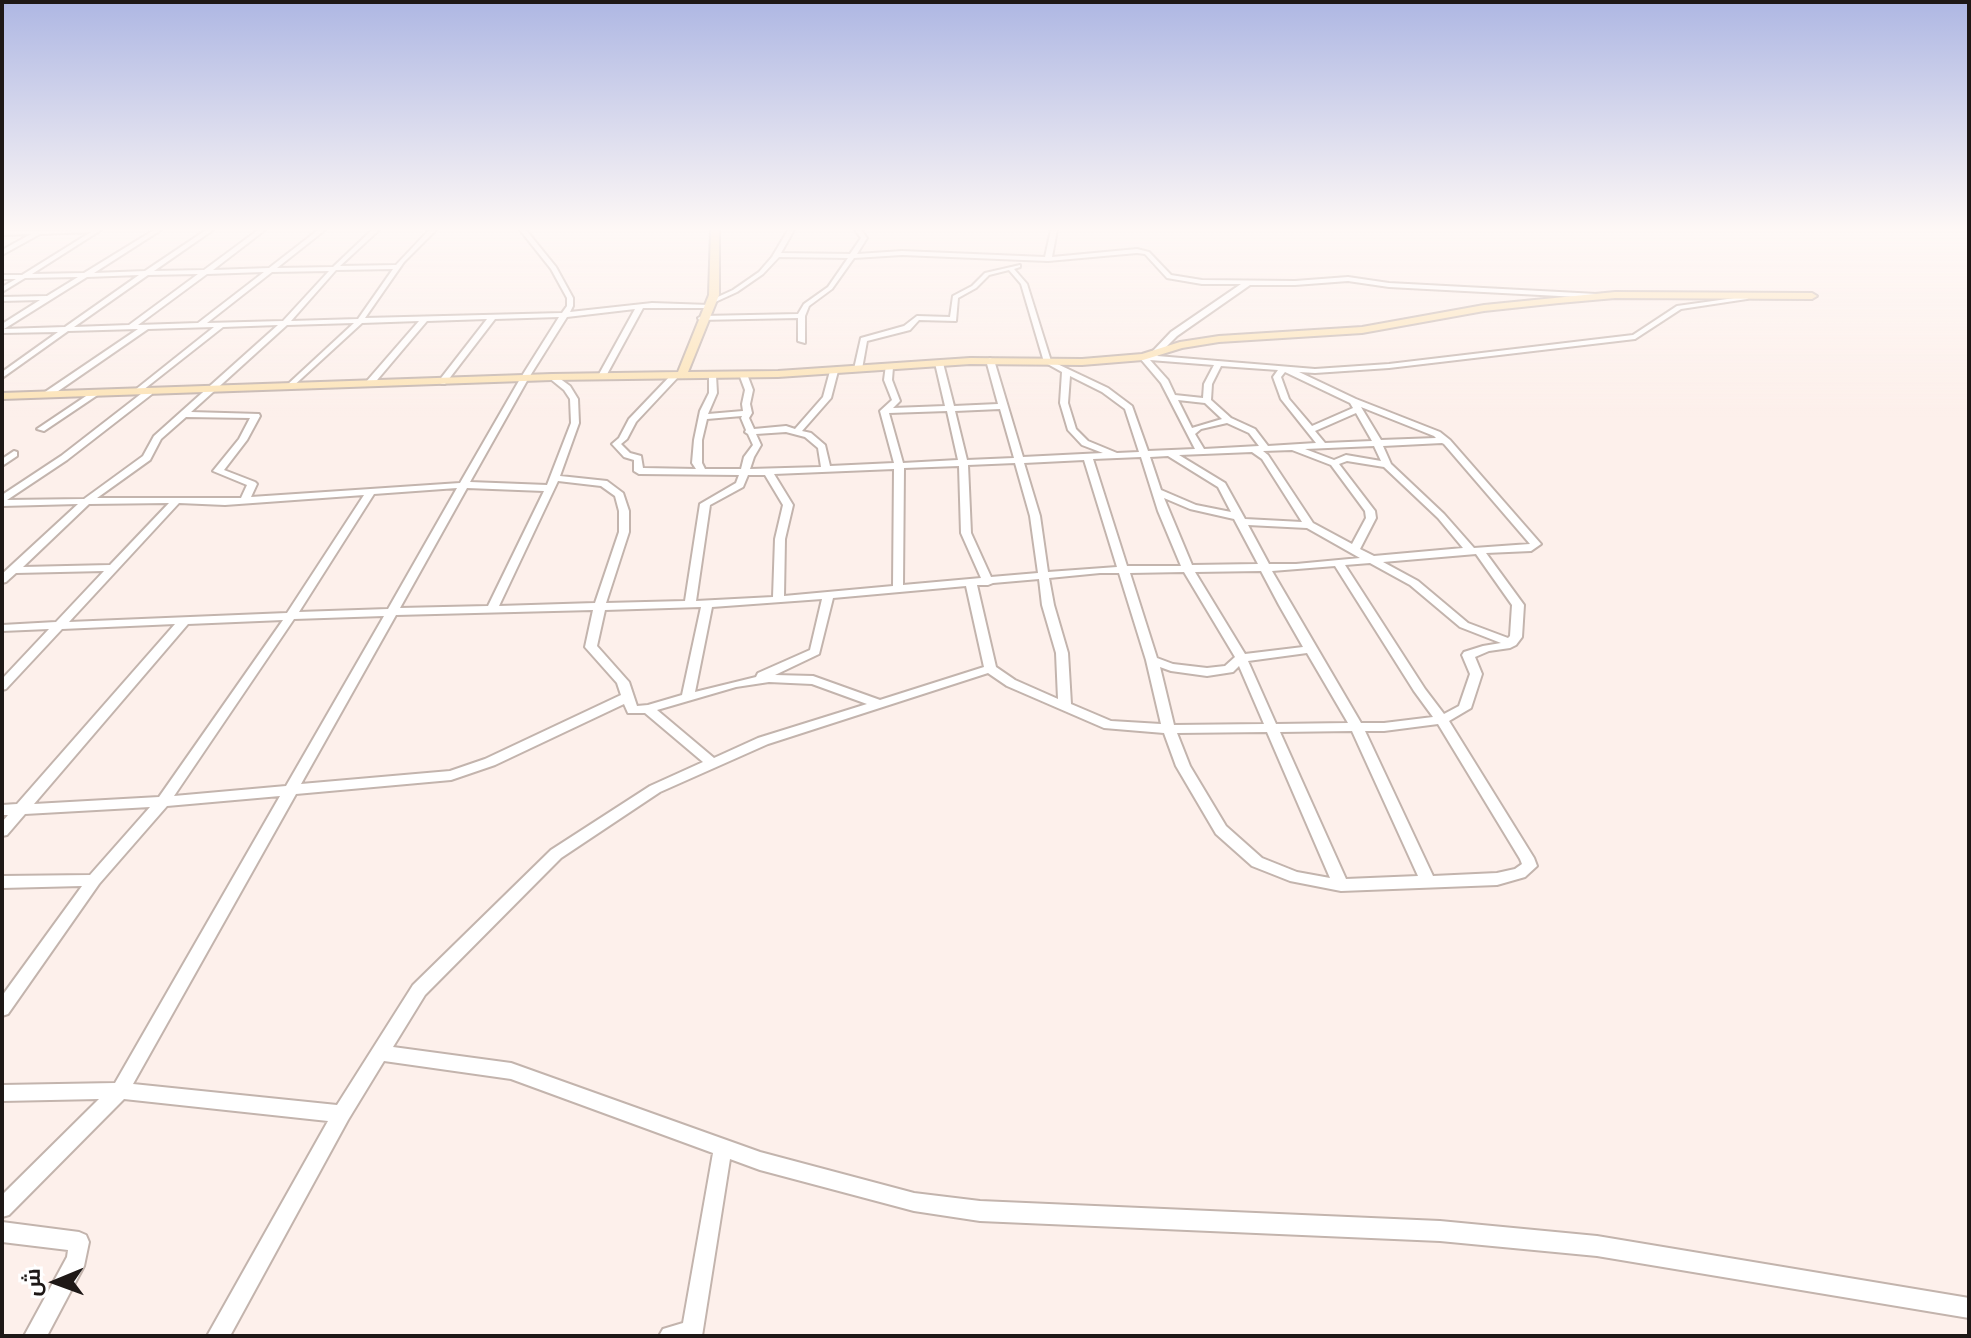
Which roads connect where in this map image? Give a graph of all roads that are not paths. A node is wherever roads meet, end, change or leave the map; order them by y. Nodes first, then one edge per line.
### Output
1 (58, 292) edge
2 (117, 292) edge
3 (179, 292) edge
4 (241, 292) edge
5 (313, 292) edge
6 (380, 292) edge
7 (568, 292) edge
8 (714, 292) edge
9 (732, 292) edge
10 (822, 292) edge
11 (964, 292) edge
12 (1027, 292) edge
13 (1234, 292) edge
14 (1532, 292) edge
15 (1600, 296) junction
16 (1812, 296) dead end
17 (1755, 297) junction
18 (49, 298) junction
19 (2, 299) edge
20 (710, 304) junction
21 (640, 307) junction
22 (563, 315) junction
23 (801, 316) junction
24 (493, 317) junction
25 (702, 318) junction
26 (425, 319) junction
27 (360, 321) junction
28 (285, 323) junction
29 (200, 325) junction
30 (221, 325) junction
31 (131, 327) junction
32 (146, 327) junction
33 (2, 329) edge
34 (65, 330) junction
35 (802, 341) dead end
36 (1155, 354) junction
37 (1143, 357) junction
38 (990, 360) junction
39 (1048, 362) junction
40 (1219, 362) junction
41 (939, 363) junction
42 (889, 367) junction
43 (1284, 368) junction
44 (858, 369) junction
45 (834, 371) junction
46 (1066, 371) junction
47 (743, 374) junction
48 (679, 375) junction
49 (712, 375) junction
50 (2, 376) edge
51 (602, 376) junction
52 (552, 377) junction
53 (524, 379) junction
54 (442, 382) junction
55 (369, 384) junction
56 (290, 387) junction
57 (213, 389) junction
58 (98, 392) junction
59 (144, 392) junction
60 (48, 394) junction
61 (2, 396) edge
62 (1173, 397) junction
63 (1207, 401) junction
64 (1355, 405) junction
65 (1004, 406) junction
66 (951, 408) junction
67 (884, 411) junction
68 (748, 413) junction
69 (185, 414) junction
70 (703, 417) junction
71 (1228, 420) junction
72 (41, 429) dead end
73 (798, 430) junction
74 (1311, 430) junction
75 (749, 432) junction
76 (1190, 433) junction
77 (1444, 440) junction
78 (1377, 444) junction
79 (1322, 445) junction
80 (1288, 446) junction
81 (1259, 449) junction
82 (1201, 452) junction
83 (14, 454) dead end
84 (1169, 454) junction
85 (1145, 455) junction
86 (1122, 457) junction
87 (1019, 458) junction
88 (1088, 459) junction
89 (963, 461) junction
90 (2, 463) edge
91 (1334, 463) junction
92 (1387, 465) junction
93 (899, 466) junction
94 (826, 468) junction
95 (701, 469) junction
96 (745, 471) junction
97 (768, 472) junction
98 (552, 483) junction
99 (466, 485) junction
100 (371, 492) junction
101 (1157, 492) junction
102 (177, 500) junction
103 (2, 501) edge
104 (87, 501) junction
105 (245, 501) junction
106 (1240, 520) junction
107 (1309, 525) junction
108 (1355, 548) junction
109 (1475, 551) junction
110 (1372, 558) junction
111 (1338, 562) junction
112 (114, 568) junction
113 (1265, 568) junction
114 (1188, 569) junction
115 (12, 570) junction
116 (1121, 570) junction
117 (1044, 576) junction
118 (2, 580) edge
119 (988, 582) junction
120 (971, 584) junction
121 (898, 587) junction
122 (828, 596) junction
123 (778, 600) junction
124 (690, 602) junction
125 (707, 603) junction
126 (600, 606) junction
127 (492, 609) junction
128 (391, 612) junction
129 (291, 616) junction
130 (185, 620) junction
131 (60, 625) junction
132 (2, 628) edge
133 (1512, 643) junction
134 (1312, 649) junction
135 (1241, 658) junction
136 (1152, 660) junction
137 (990, 669) junction
138 (753, 680) junction
139 (2, 686) edge
140 (626, 698) junction
141 (687, 699) junction
142 (877, 703) junction
143 (1065, 707) junction
144 (648, 709) junction
145 (1442, 720) junction
146 (1357, 728) junction
147 (1169, 729) junction
148 (1274, 730) junction
149 (713, 764) junction
150 (288, 792) junction
151 (163, 802) junction
152 (23, 808) junction
153 (2, 810) edge
154 (2, 831) edge
155 (94, 880) junction
156 (1427, 880) junction
157 (2, 882) edge
158 (1341, 885) junction
159 (2, 1009) edge
160 (380, 1053) junction
161 (120, 1091) junction
162 (2, 1093) edge
163 (342, 1114) junction
164 (723, 1147) junction
165 (2, 1208) edge
166 (2, 1232) edge
167 (1969, 1308) edge
168 (684, 1335) edge
169 (35, 1336) edge
170 (218, 1336) edge

1 - 18 street
2 - 34 street
3 - 31 street
4 - 29 street
5 - 28 street
6 - 27 street
7 - 22 street
8 - 20 main road
9 - 20 street
10 - 23 street
11 - 44 street
12 - 39 street
13 - 36 street
14 - 15 street
15 - 17 main road
15 - 36 main road
16 - 17 main road
17 - 43 street
18 - 19 street
18 - 33 street
20 - 21 street
20 - 25 main road
21 - 22 street
21 - 51 street
22 - 24 street
22 - 53 street
23 - 25 street
23 - 35 street
24 - 26 street
24 - 54 street
25 - 48 main road
26 - 27 street
26 - 55 street
27 - 28 street
27 - 56 street
28 - 30 street
28 - 57 street
29 - 30 street
29 - 32 street
30 - 59 street
31 - 32 street
31 - 34 street
32 - 60 street
33 - 34 street
34 - 50 street
36 - 37 main road
37 - 39 main road
37 - 40 street
37 - 62 street
38 - 39 main road
38 - 41 main road
38 - 65 street
39 - 46 street
40 - 43 street
40 - 63 street
41 - 42 main road
41 - 66 street
42 - 44 main road
42 - 67 street
43 - 64 street
43 - 74 street
44 - 45 main road
45 - 47 main road
45 - 73 street
46 - 85 street
46 - 86 street
47 - 49 main road
47 - 68 street
48 - 49 main road
48 - 51 main road
48 - 95 street
49 - 70 street
51 - 52 main road
52 - 53 main road
52 - 98 street
53 - 54 main road
53 - 99 street
54 - 55 main road
55 - 56 main road
56 - 57 main road
57 - 59 main road
57 - 69 street
58 - 59 main road
58 - 60 main road
58 - 72 street
59 - 103 street
60 - 61 main road
62 - 63 street
62 - 76 street
63 - 71 street
64 - 74 street
64 - 77 street
64 - 78 street
65 - 66 street
65 - 87 street
66 - 67 street
66 - 89 street
67 - 93 street
68 - 70 street
68 - 75 street
69 - 104 street
69 - 105 street
70 - 95 street
71 - 76 street
71 - 81 street
73 - 75 street
73 - 94 street
74 - 79 street
75 - 96 street
76 - 82 street
77 - 78 street
77 - 109 street
78 - 79 street
78 - 92 street
79 - 80 street
80 - 81 street
80 - 91 street
81 - 82 street
81 - 107 street
82 - 84 street
83 - 90 street
84 - 85 street
84 - 106 street
85 - 86 street
85 - 101 street
86 - 88 street
87 - 88 street
87 - 89 street
87 - 117 street
88 - 116 street
89 - 93 street
89 - 119 street
91 - 92 street
91 - 108 street
92 - 109 street
93 - 94 street
93 - 121 street
94 - 97 street
95 - 96 street
96 - 97 street
96 - 124 street
97 - 123 street
98 - 99 street
98 - 126 street
98 - 127 street
99 - 100 street
99 - 128 street
100 - 105 street
100 - 129 street
101 - 106 street
101 - 114 street
102 - 104 street
102 - 105 street
102 - 112 street
103 - 104 street
104 - 115 street
106 - 107 street
106 - 113 street
107 - 108 street
108 - 110 street
109 - 110 street
109 - 133 street
110 - 111 street
110 - 133 street
111 - 113 street
111 - 145 street
112 - 115 street
112 - 131 street
113 - 114 street
113 - 134 street
114 - 116 street
114 - 135 street
115 - 118 street
116 - 117 street
116 - 136 street
117 - 119 street
117 - 143 street
119 - 120 street
120 - 121 street
120 - 137 street
121 - 122 street
122 - 123 street
122 - 138 street
123 - 125 street
124 - 125 street
124 - 126 street
125 - 141 street
126 - 127 street
126 - 140 street
127 - 128 street
128 - 129 street
128 - 150 street
129 - 130 street
129 - 151 street
130 - 131 street
130 - 152 street
131 - 132 street
131 - 139 street
133 - 145 street
134 - 135 street
134 - 146 street
135 - 136 street
135 - 148 street
136 - 147 street
137 - 142 street
137 - 143 street
138 - 141 street
138 - 142 street
140 - 144 street
140 - 150 street
141 - 144 street
142 - 149 street
143 - 147 street
144 - 149 street
145 - 146 street
145 - 156 street
146 - 148 street
146 - 156 street
147 - 148 street
147 - 158 street
148 - 158 street
149 - 160 street
150 - 151 street
150 - 161 street
151 - 152 street
151 - 155 street
152 - 153 street
152 - 154 street
155 - 157 street
155 - 159 street
156 - 158 street
160 - 163 street
160 - 164 street
161 - 162 street
161 - 163 street
161 - 165 street
163 - 170 street
164 - 167 street
164 - 168 street
166 - 169 street

